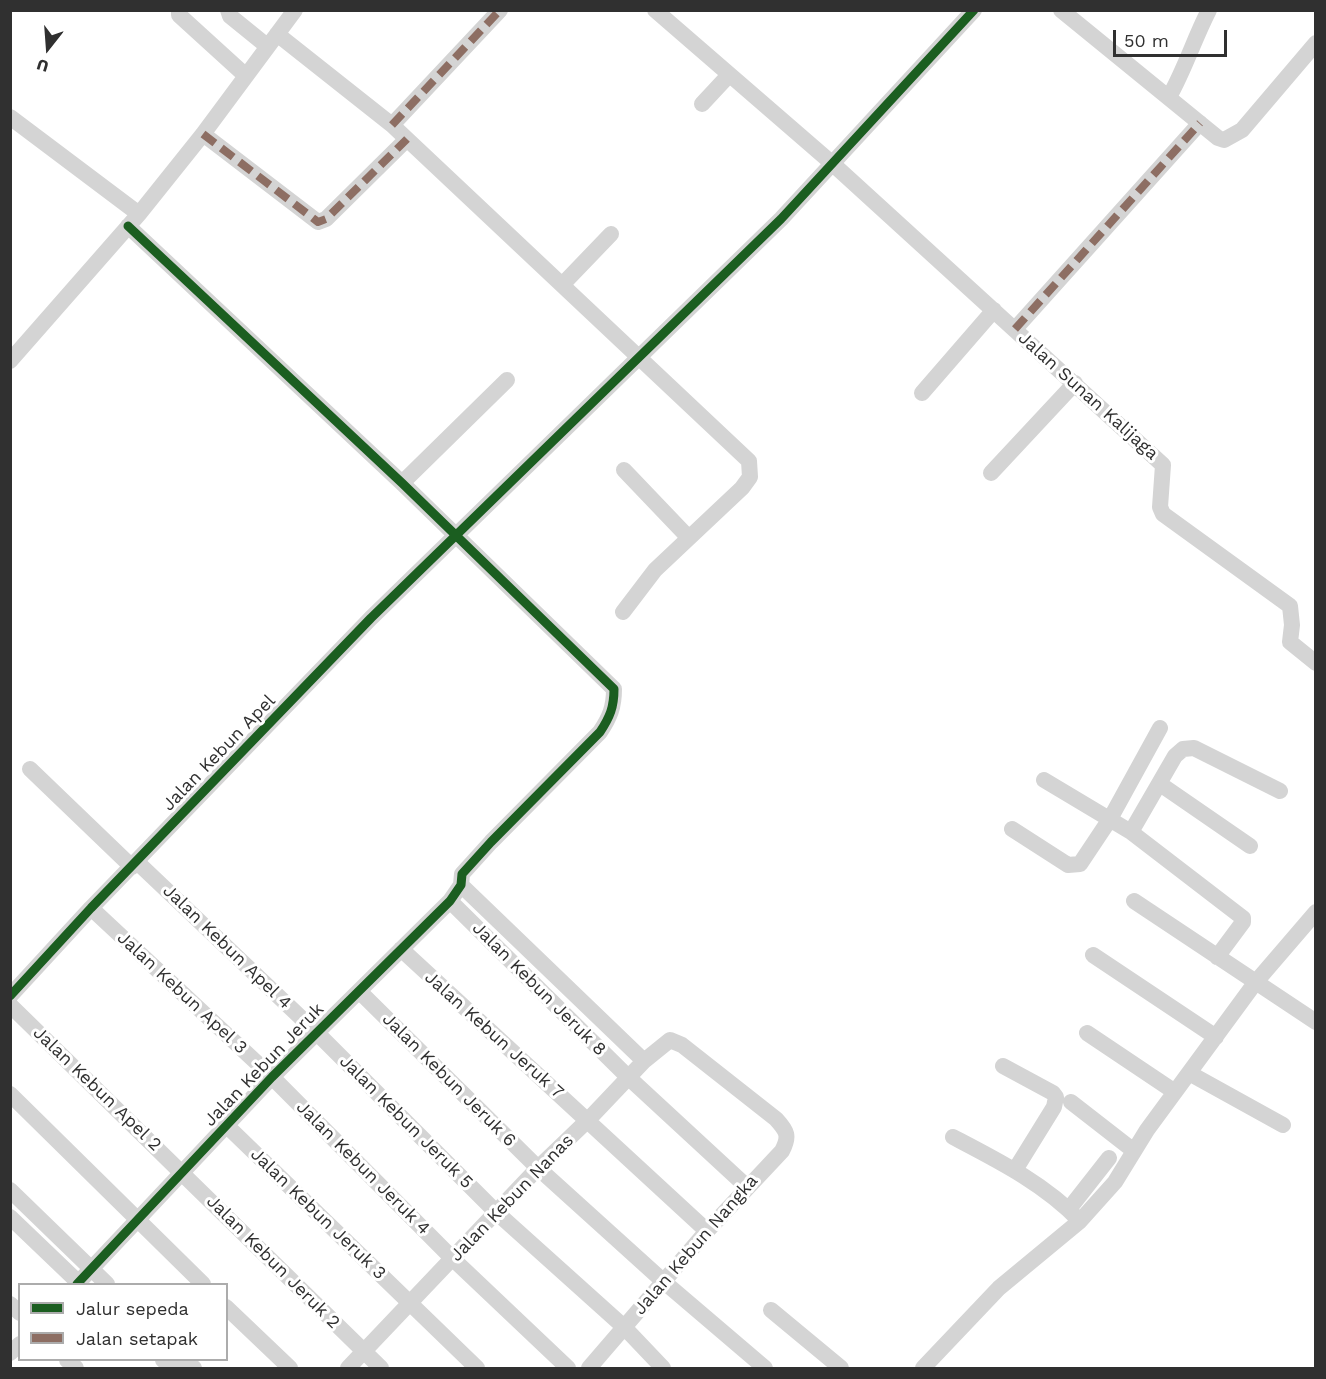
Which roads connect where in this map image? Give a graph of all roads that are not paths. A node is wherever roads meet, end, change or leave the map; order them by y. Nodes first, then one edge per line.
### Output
1 (179, 10) edge
2 (228, 10) edge
3 (295, 10) edge
4 (500, 10) edge
5 (655, 10) edge
6 (974, 10) edge
7 (1061, 10) edge
8 (1209, 10) edge
9 (272, 40) junction
10 (1316, 43) edge
11 (729, 75) junction
12 (246, 76) junction
13 (1169, 97) junction
14 (702, 104) dead end
15 (10, 117) edge
16 (1200, 123) junction
17 (392, 125) junction
18 (203, 134) junction
19 (407, 139) junction
20 (834, 165) junction
21 (133, 220) junction
22 (611, 234) dead end
23 (562, 285) junction
24 (994, 310) junction
25 (1015, 328) junction
26 (641, 358) junction
27 (10, 361) edge
28 (507, 380) dead end
29 (1075, 383) junction
30 (922, 393) dead end
31 (624, 470) dead end
32 (991, 473) dead end
33 (402, 483) junction
34 (455, 535) junction
35 (687, 537) junction
36 (623, 612) dead end
37 (1316, 663) edge
38 (1160, 729) dead end
39 (30, 769) dead end
40 (1044, 780) dead end
41 (1160, 784) junction
42 (1280, 791) dead end
43 (1110, 819) junction
44 (1012, 829) dead end
45 (1131, 832) junction
46 (1250, 846) dead end
47 (135, 864) junction
48 (461, 885) junction
49 (450, 901) junction
50 (1134, 901) dead end
51 (91, 908) junction
52 (1316, 912) edge
53 (401, 949) junction
54 (1093, 955) dead end
55 (1217, 957) junction
56 (1255, 983) junction
57 (360, 992) junction
58 (10, 996) edge
59 (10, 1005) edge
60 (1316, 1022) edge
61 (316, 1032) junction
62 (1087, 1033) dead end
63 (1216, 1037) junction
64 (644, 1061) junction
65 (1003, 1066) dead end
66 (1189, 1073) junction
67 (272, 1077) junction
68 (628, 1077) junction
69 (1175, 1092) junction
70 (10, 1094) edge
71 (1071, 1102) dead end
72 (776, 1119) joint
73 (588, 1120) junction
74 (1283, 1125) dead end
75 (227, 1126) junction
76 (953, 1137) dead end
77 (1134, 1150) junction
78 (1110, 1158) dead end
79 (538, 1168) junction
80 (1015, 1170) junction
81 (183, 1172) junction
82 (746, 1186) junction
83 (10, 1191) edge
84 (496, 1212) junction
85 (1075, 1215) junction
86 (10, 1217) edge
87 (137, 1220) junction
88 (706, 1230) junction
89 (453, 1259) junction
90 (90, 1269) junction
91 (663, 1281) junction
92 (77, 1283) edge
93 (79, 1283) edge
94 (106, 1283) edge
95 (202, 1283) edge
96 (410, 1302) junction
97 (228, 1309) edge
98 (771, 1310) dead end
99 (624, 1327) junction
100 (364, 1353) junction
101 (290, 1368) edge
102 (348, 1368) edge
103 (381, 1368) edge
104 (477, 1368) edge
105 (568, 1368) edge
106 (589, 1368) edge
107 (663, 1368) edge
108 (765, 1368) edge
109 (841, 1368) edge
110 (923, 1368) edge

1 - 12 street
2 - 9 street
3 - 9 street
4 - 17 street
5 - 11 street, Jalan Sunan Kalijaga
6 - 20 street, Jalan Kebun Apel
7 - 13 street
8 - 13 street
9 - 12 street
9 - 17 street
10 - 16 street
11 - 14 street
11 - 20 street, Jalan Sunan Kalijaga
12 - 18 street
13 - 16 street
15 - 21 street
16 - 25 street
17 - 19 street
18 - 19 street
18 - 21 street
19 - 23 street
20 - 24 street, Jalan Sunan Kalijaga
20 - 26 street, Jalan Kebun Apel
21 - 27 street
21 - 33 street
22 - 23 street
23 - 26 street
24 - 25 street, Jalan Sunan Kalijaga
24 - 30 street
25 - 29 street, Jalan Sunan Kalijaga
26 - 34 street, Jalan Kebun Apel
26 - 35 street
28 - 33 street
29 - 32 street
29 - 37 street, Jalan Sunan Kalijaga
31 - 35 street
33 - 34 street
34 - 47 street, Jalan Kebun Apel
34 - 48 street, Jalan Kebun Jeruk
35 - 36 street
38 - 43 street
39 - 47 street, Jalan Kebun Apel 4
40 - 43 street
41 - 42 street
41 - 45 street
41 - 46 street
43 - 44 street
43 - 45 street
45 - 55 street
47 - 51 street, Jalan Kebun Apel
47 - 61 street, Jalan Kebun Apel 4
48 - 49 street, Jalan Kebun Jeruk
48 - 64 street
49 - 53 street, Jalan Kebun Jeruk
49 - 68 street, Jalan Kebun Jeruk 8
50 - 55 street
51 - 58 street, Jalan Kebun Apel
51 - 67 street, Jalan Kebun Apel 3
52 - 56 street
53 - 57 street, Jalan Kebun Jeruk
53 - 73 street, Jalan Kebun Jeruk 7
54 - 63 street
55 - 56 street
56 - 60 street
56 - 63 street
57 - 61 street, Jalan Kebun Jeruk
57 - 79 street, Jalan Kebun Jeruk 6
59 - 81 street, Jalan Kebun Apel 2
61 - 67 street, Jalan Kebun Jeruk
61 - 84 street, Jalan Kebun Jeruk 5
62 - 69 street
63 - 66 street
64 - 68 street, Jalan Kebun Nanas
64 - 72 street, Jalan Kebun Nanas
65 - 80 street
66 - 69 street
66 - 74 street
67 - 75 street, Jalan Kebun Jeruk
67 - 89 street, Jalan Kebun Jeruk 4
68 - 73 street, Jalan Kebun Nanas
68 - 82 street, Jalan Kebun Jeruk 8
69 - 77 street
70 - 87 street
71 - 77 street
72 - 82 street, Jalan Kebun Nangka
73 - 79 street, Jalan Kebun Nanas
73 - 88 street, Jalan Kebun Jeruk 7
75 - 81 street, Jalan Kebun Jeruk
75 - 96 street, Jalan Kebun Jeruk 3
76 - 80 street
77 - 85 street
78 - 85 street
79 - 84 street, Jalan Kebun Nanas
79 - 91 street, Jalan Kebun Jeruk 6
80 - 85 street
81 - 87 street, Jalan Kebun Jeruk
81 - 100 street, Jalan Kebun Jeruk 2
82 - 88 street, Jalan Kebun Nangka
83 - 90 street
84 - 89 street, Jalan Kebun Nanas
84 - 99 street, Jalan Kebun Jeruk 5
85 - 110 street
86 - 92 street
87 - 90 street, Jalan Kebun Jeruk
87 - 95 street
88 - 91 street, Jalan Kebun Nangka
89 - 96 street, Jalan Kebun Nanas
89 - 105 street, Jalan Kebun Jeruk 4
90 - 93 street, Jalan Kebun Jeruk
90 - 94 street
91 - 99 street, Jalan Kebun Nangka
91 - 108 street, Jalan Kebun Jeruk 6
96 - 100 street, Jalan Kebun Nanas
96 - 104 street, Jalan Kebun Jeruk 3
97 - 101 street
98 - 109 street
99 - 106 street, Jalan Kebun Nangka
99 - 107 street, Jalan Kebun Jeruk 5
100 - 102 street, Jalan Kebun Nanas
100 - 103 street, Jalan Kebun Jeruk 2

